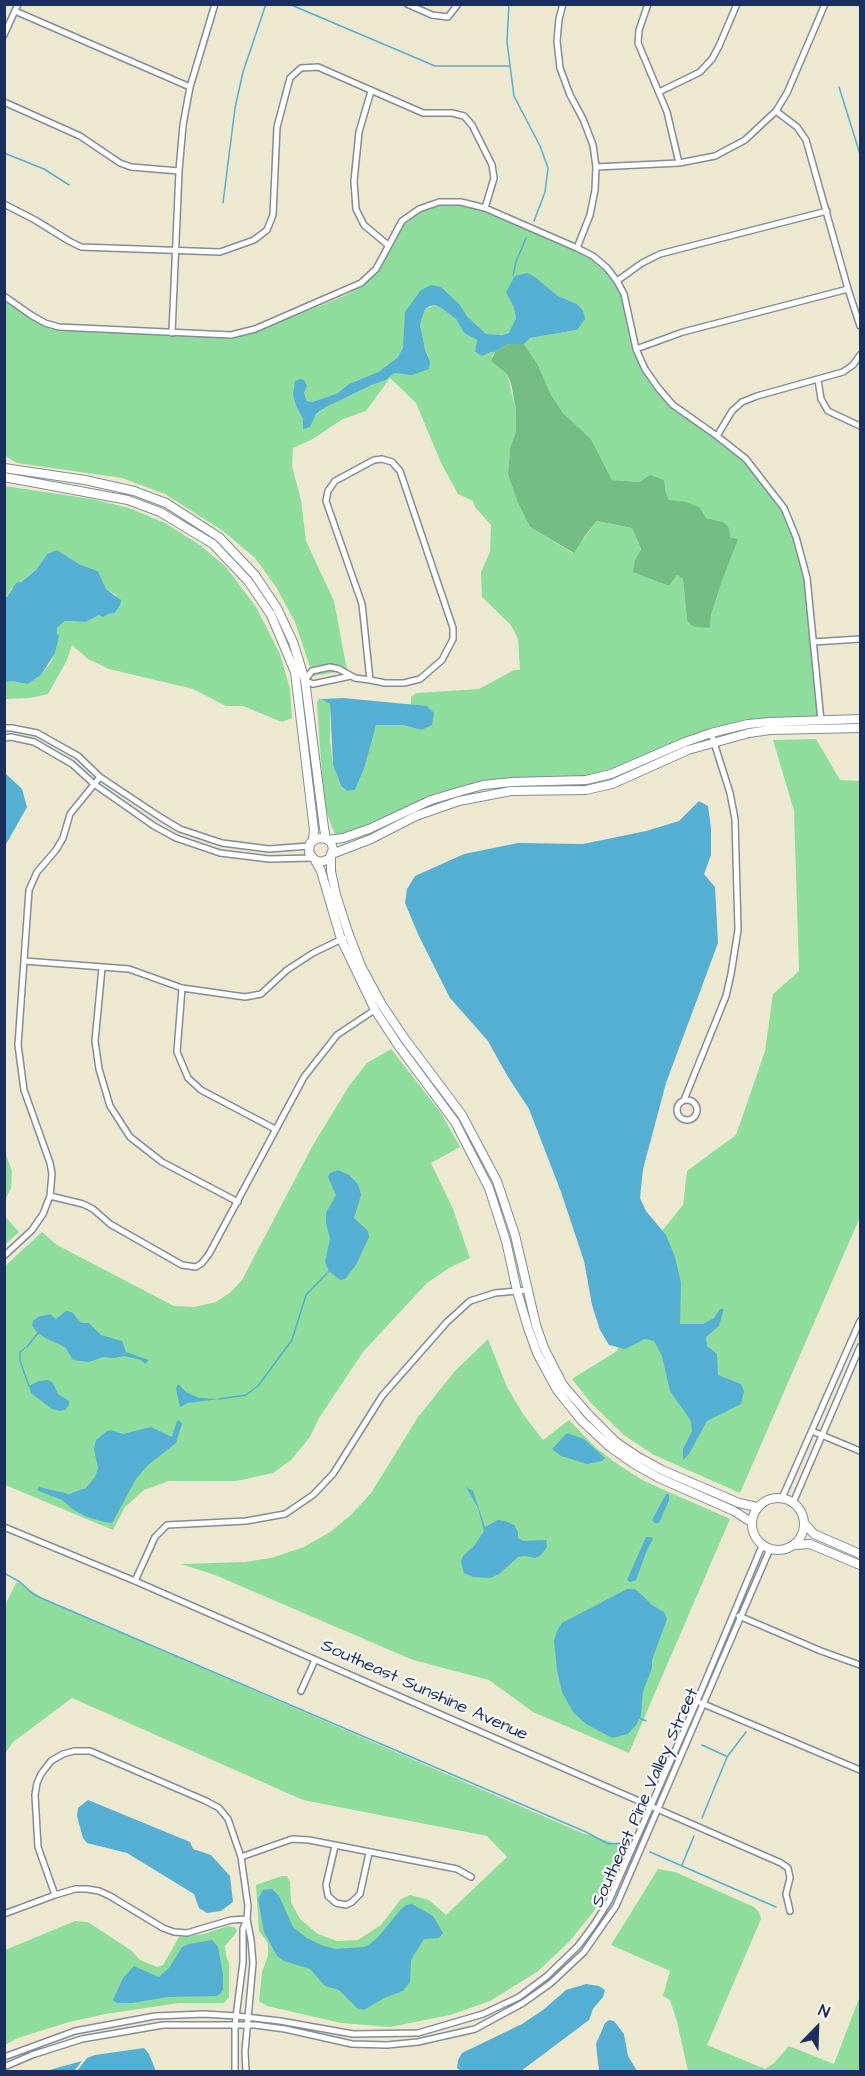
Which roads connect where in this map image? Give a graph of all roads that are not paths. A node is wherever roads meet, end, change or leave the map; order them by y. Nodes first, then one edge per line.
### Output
1 (18, 4) edge
2 (205, 4) edge
3 (407, 4) edge
4 (458, 4) edge
5 (562, 4) edge
6 (648, 4) edge
7 (737, 4) edge
8 (825, 4) edge
9 (214, 6) edge
10 (15, 11) junction
11 (4, 35) edge
12 (190, 87) junction
13 (371, 91) junction
14 (659, 92) junction
15 (4, 102) edge
16 (776, 111) junction
17 (679, 163) junction
18 (596, 167) junction
19 (179, 171) junction
20 (4, 204) edge
21 (485, 208) junction
22 (827, 211) junction
23 (388, 245) junction
24 (577, 248) junction
25 (175, 250) junction
26 (617, 281) junction
27 (848, 289) junction
28 (4, 296) edge
29 (861, 326) edge
30 (172, 333) junction
31 (636, 349) junction
32 (861, 355) edge
33 (818, 380) junction
34 (861, 426) edge
35 (717, 436) junction
36 (4, 468) edge
37 (4, 477) edge
38 (861, 639) edge
39 (813, 642) junction
40 (351, 676) junction
41 (305, 680) junction
42 (370, 680) junction
43 (296, 682) junction
44 (861, 719) edge
45 (821, 725) junction
46 (4, 728) edge
47 (861, 728) edge
48 (37, 733) junction
49 (711, 733) junction
50 (4, 738) edge
51 (34, 742) junction
52 (714, 742) junction
53 (615, 772) junction
54 (100, 777) junction
55 (512, 782) junction
56 (618, 782) junction
57 (94, 784) junction
58 (512, 791) junction
59 (414, 812) junction
60 (167, 821) junction
61 (162, 830) junction
62 (327, 839) junction
63 (216, 841) junction
64 (311, 843) junction
65 (209, 849) junction
66 (267, 849) junction
67 (332, 856) junction
68 (267, 859) junction
69 (314, 859) junction
70 (349, 935) junction
71 (340, 939) junction
72 (24, 961) junction
73 (102, 968) junction
74 (182, 988) junction
75 (379, 1007) junction
76 (684, 1100) dead end
77 (275, 1129) junction
78 (50, 1196) junction
79 (238, 1202) junction
80 (4, 1256) edge
81 (528, 1290) junction
82 (517, 1291) junction
83 (861, 1321) edge
84 (849, 1349) junction
85 (860, 1351) edge
86 (812, 1431) junction
87 (823, 1436) junction
88 (861, 1451) edge
89 (782, 1498) junction
90 (793, 1503) junction
91 (757, 1508) junction
92 (751, 1522) junction
93 (804, 1523) junction
94 (4, 1527) edge
95 (794, 1545) junction
96 (766, 1548) junction
97 (861, 1554) edge
98 (861, 1565) edge
99 (135, 1581) junction
100 (735, 1614) junction
101 (742, 1617) junction
102 (315, 1660) junction
103 (861, 1665) edge
104 (301, 1691) dead end
105 (697, 1701) junction
106 (704, 1705) junction
107 (861, 1770) edge
108 (651, 1807) junction
109 (658, 1810) junction
110 (335, 1846) junction
111 (369, 1852) junction
112 (241, 1857) junction
113 (471, 1877) dead end
114 (55, 1896) junction
115 (790, 1911) dead end
116 (4, 1914) edge
117 (247, 1919) junction
118 (237, 2016) junction
119 (248, 2017) junction
120 (235, 2025) junction
121 (248, 2025) junction
122 (4, 2057) edge
123 (4, 2067) edge
124 (235, 2072) edge
125 (246, 2072) edge

1 - 10 street
2 - 9 street
3 - 4 street
5 - 18 street
6 - 14 street
7 - 14 street
8 - 16 street
9 - 12 street
10 - 11 street
10 - 12 street
12 - 19 street
13 - 21 street
13 - 23 street
13 - 25 street
14 - 17 street
15 - 19 street
16 - 17 street
16 - 22 street
17 - 18 street
18 - 24 street
19 - 25 street
20 - 25 street
21 - 23 street
21 - 24 street
22 - 26 street
22 - 27 street
23 - 30 street
24 - 26 street
25 - 30 street
26 - 31 street
27 - 29 street
27 - 31 street
28 - 30 street
31 - 35 street
32 - 33 street
33 - 34 street
33 - 35 street
35 - 39 street
36 - 41 street
37 - 43 street
38 - 39 street
39 - 45 street
40 - 41 street
40 - 41 street
40 - 42 street
41 - 43 street
41 - 62 street
42 - 42 street
43 - 64 street
44 - 45 street
45 - 47 street
45 - 49 street
45 - 52 street
46 - 48 street
48 - 51 street
48 - 54 street
49 - 52 street
49 - 53 street
50 - 51 street
51 - 57 street
52 - 56 street
52 - 76 street
53 - 55 street
53 - 56 street
54 - 57 street
54 - 60 street
55 - 58 street
55 - 59 street
56 - 58 street
57 - 61 street
57 - 72 street
58 - 59 street
59 - 62 street
59 - 67 street
60 - 61 street
60 - 63 street
61 - 65 street
62 - 64 street
62 - 67 street
63 - 65 street
63 - 66 street
64 - 66 street
64 - 69 street
65 - 68 street
66 - 68 street
67 - 69 street
67 - 70 street
68 - 69 street
69 - 71 street
70 - 71 street
70 - 75 street
71 - 74 street
71 - 75 street
72 - 73 street
72 - 78 street
73 - 74 street
73 - 79 street
74 - 77 street
75 - 77 street
75 - 81 street
75 - 82 street
77 - 79 street
78 - 79 street
78 - 80 street
81 - 82 street
81 - 91 street
82 - 92 street
82 - 99 street
83 - 84 street
84 - 85 street
84 - 86 street
85 - 87 street
86 - 87 street
86 - 89 street
87 - 88 street
87 - 90 street
89 - 90 street
89 - 91 street
90 - 93 street
91 - 92 street
92 - 96 street
93 - 95 street
93 - 97 street
94 - 99 street, Southeast Sunshine Avenue
95 - 96 street
95 - 98 street
96 - 100 street, Southeast Pine Valley Street
96 - 101 street, Southeast Pine Valley Street
99 - 102 street, Southeast Sunshine Avenue
100 - 101 street
100 - 105 street, Southeast Pine Valley Street
101 - 103 street
101 - 106 street, Southeast Pine Valley Street
102 - 104 street
102 - 108 street, Southeast Sunshine Avenue
105 - 106 street
105 - 108 street, Southeast Pine Valley Street
106 - 107 street
106 - 109 street, Southeast Pine Valley Street
108 - 109 street, Southeast Sunshine Avenue
108 - 119 street, Southeast Pine Valley Street
109 - 115 street, Southeast Sunshine Avenue
109 - 121 street, Southeast Pine Valley Street
110 - 111 street
110 - 111 street
110 - 112 street
111 - 113 street
112 - 114 street
112 - 117 street
114 - 116 street
114 - 117 street
117 - 118 street
117 - 119 street
118 - 119 street, Southeast Pine Valley Street
118 - 120 street
118 - 122 street, Southeast Pine Valley Street
119 - 121 street
120 - 121 street, Southeast Pine Valley Street
120 - 123 street, Southeast Pine Valley Street
120 - 124 street
121 - 125 street

